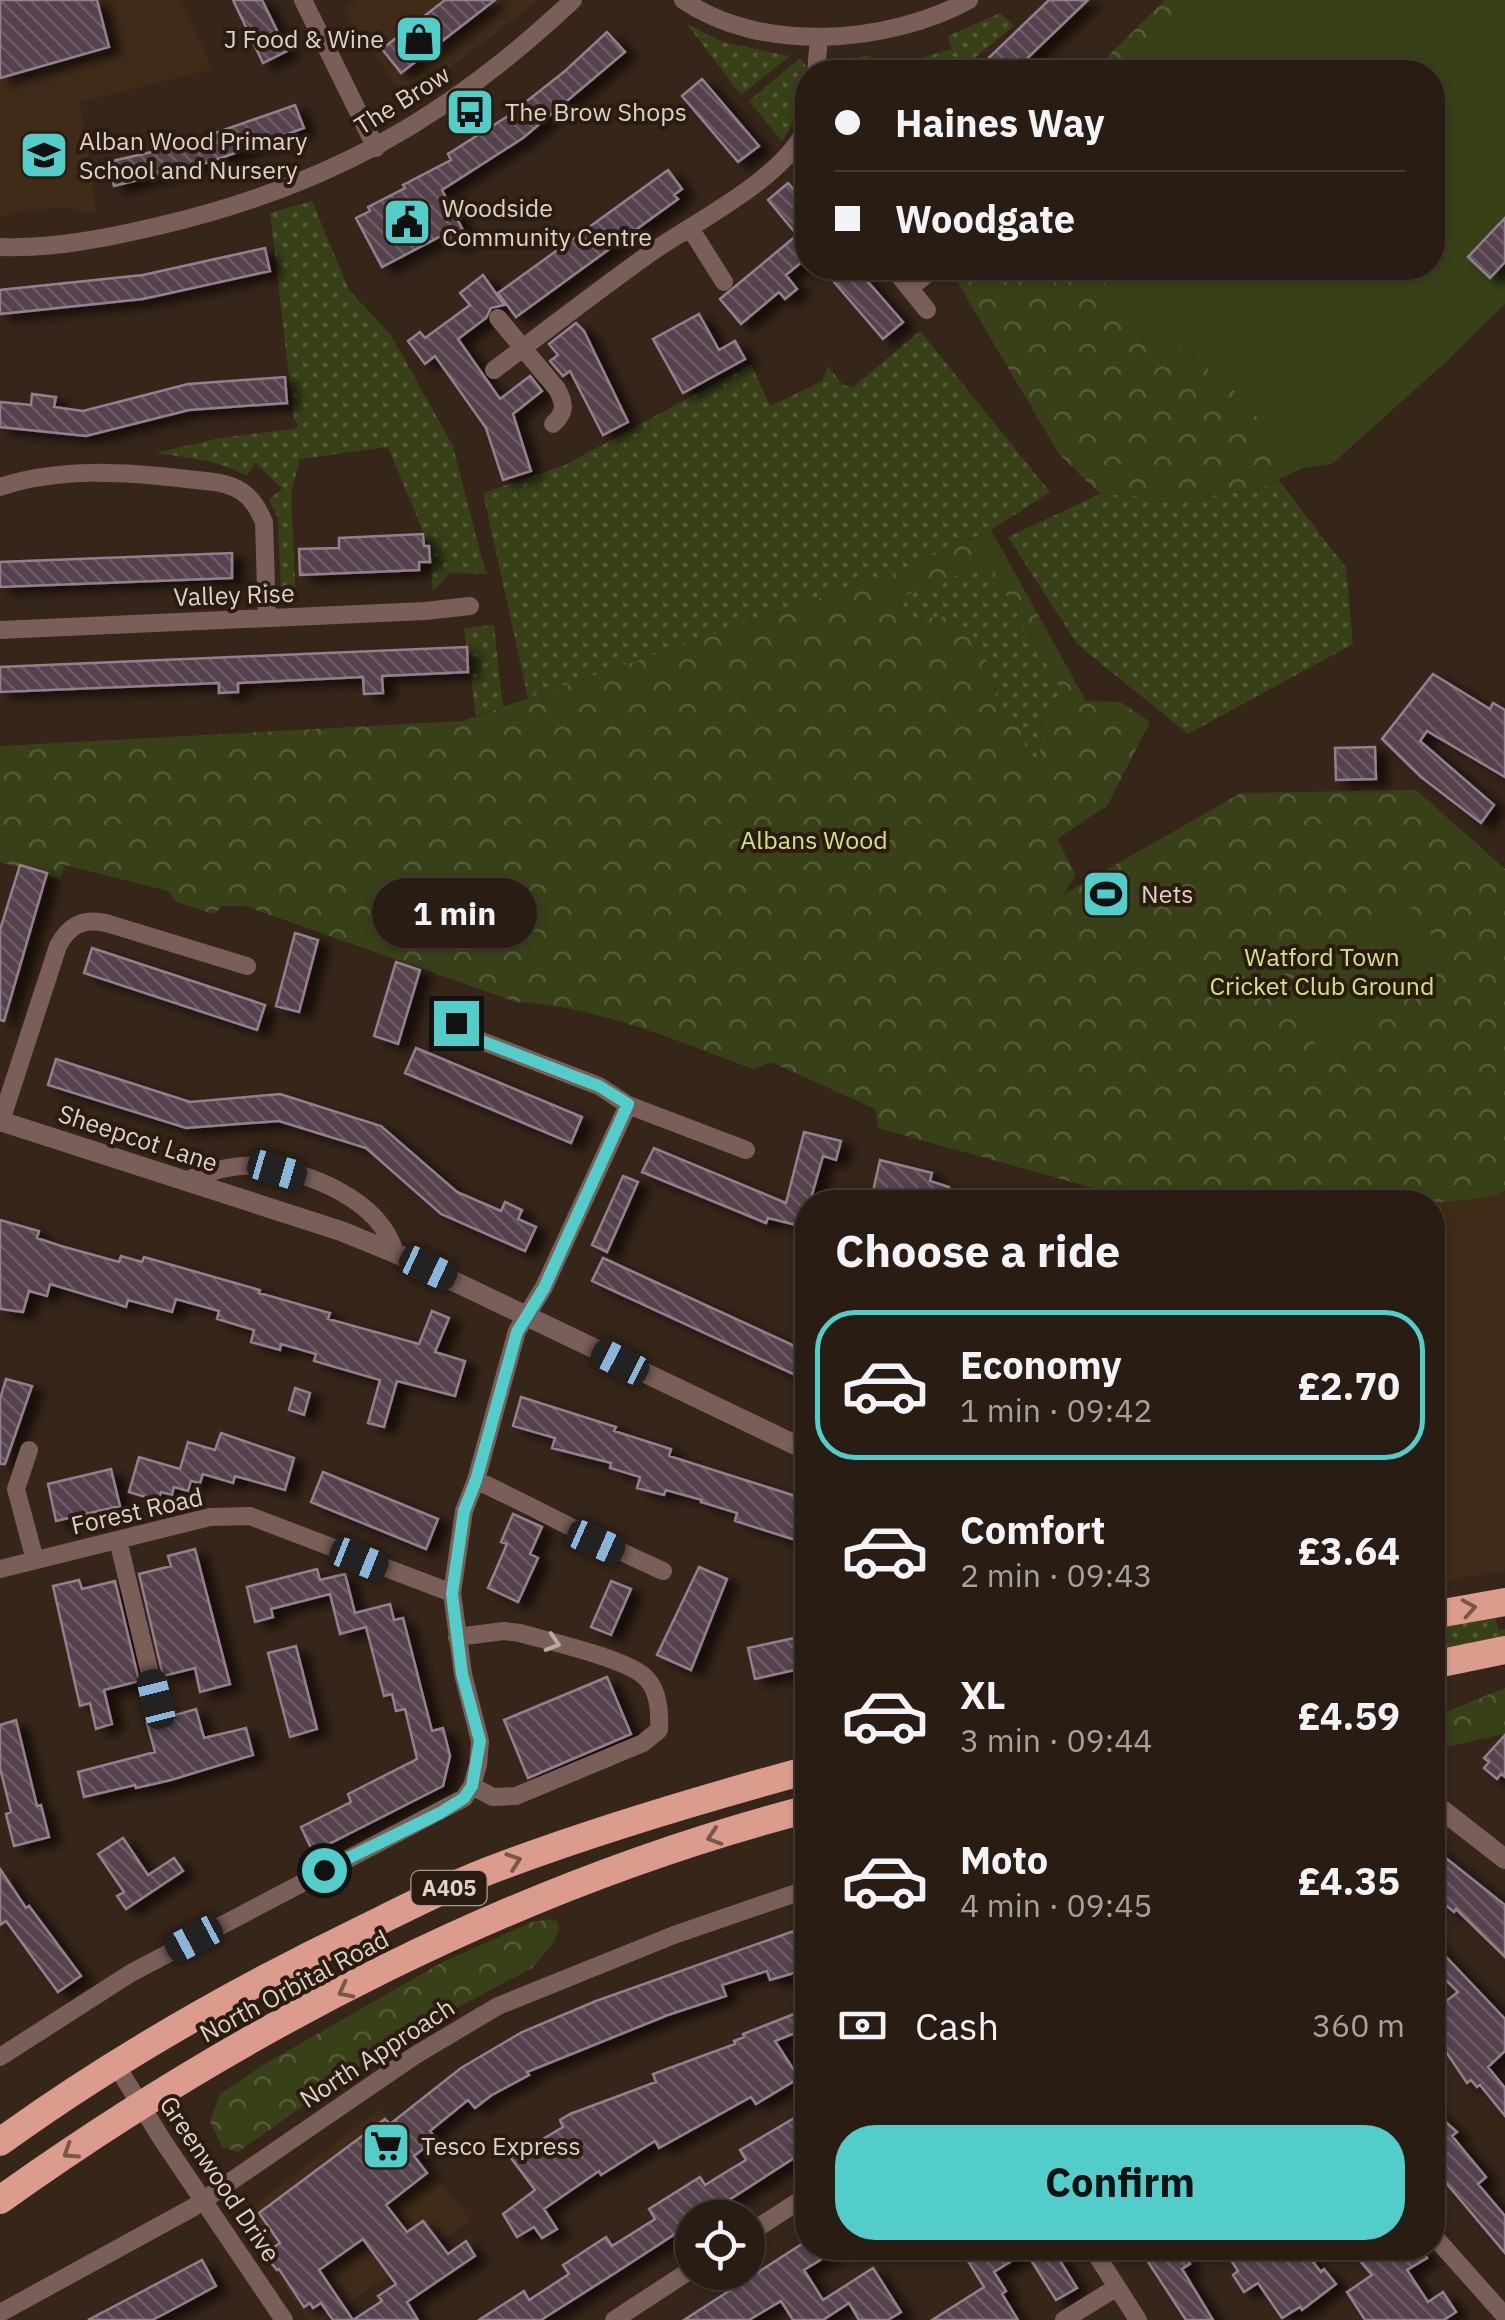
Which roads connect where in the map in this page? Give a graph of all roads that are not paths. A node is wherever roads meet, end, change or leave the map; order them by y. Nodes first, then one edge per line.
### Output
1 (303, 0) edge
2 (572, 0) edge
3 (684, 0) edge
4 (969, 0) edge
5 (819, 37) junction
6 (817, 60) edge
7 (376, 148) junction
8 (795, 159) edge
9 (690, 228) junction
10 (0, 247) edge
11 (903, 280) edge
12 (920, 280) edge
13 (724, 282) dead end
14 (910, 288) junction
15 (926, 310) dead end
16 (498, 318) dead end
17 (523, 348) junction
18 (494, 370) dead end
19 (553, 424) dead end
20 (0, 488) edge
21 (470, 606) dead end
22 (268, 618) junction
23 (0, 630) edge
24 (247, 966) dead end
25 (456, 1023) dead end
26 (628, 1104) junction
27 (1, 1121) edge
28 (746, 1150) dead end
29 (187, 1180) junction
30 (395, 1253) junction
31 (526, 1313) junction
32 (795, 1445) edge
33 (29, 1450) dead end
34 (476, 1480) junction
35 (118, 1540) junction
36 (35, 1560) junction
37 (0, 1569) edge
38 (664, 1571) dead end
39 (452, 1594) junction
40 (1505, 1602) edge
41 (1445, 1613) edge
42 (458, 1637) junction
43 (1505, 1650) edge
44 (1445, 1665) edge
45 (156, 1699) dead end
46 (795, 1774) edge
47 (472, 1786) junction
48 (1445, 1812) edge
49 (795, 1813) edge
50 (1505, 1860) edge
51 (795, 1893) edge
52 (0, 2056) edge
53 (116, 2065) junction
54 (141, 2105) junction
55 (0, 2142) edge
56 (0, 2200) edge
57 (204, 2201) junction
58 (795, 2203) edge
59 (765, 2223) edge
60 (1445, 2249) edge
61 (1100, 2260) edge
62 (675, 2280) edge
63 (1117, 2287) junction
64 (0, 2313) edge
65 (1505, 2316) edge
66 (284, 2320) edge
67 (614, 2320) edge
68 (1064, 2320) edge
69 (1138, 2320) edge

1 - 7 street
2 - 7 street, The Brow
3 - 5 street
4 - 5 street
5 - 6 street
7 - 10 street, The Brow
8 - 9 street
9 - 13 street
9 - 17 street
11 - 14 street
12 - 14 street
14 - 15 street
16 - 17 street
17 - 18 street
17 - 19 street
20 - 22 street
21 - 22 street, Valley Rise
22 - 23 street, Valley Rise
24 - 27 street
25 - 26 street
26 - 28 street
26 - 31 street
27 - 29 street, Sheepcot Lane
29 - 30 street, Sheepcot Lane
29 - 30 street
30 - 31 street, Sheepcot Lane
31 - 32 street, Sheepcot Lane
31 - 34 street
33 - 36 street
34 - 38 street
34 - 39 street
35 - 36 street, Forest Road
35 - 39 street, Forest Road
35 - 45 street
36 - 37 street, Forest Road
39 - 42 street
41 -> 40 highway
42 - 47 street
42 -> 47 street
43 - 44 highway
53 -> 46 highway, North Orbital Road / A405
47 - 52 street
48 - 50 street
49 -> 54 highway, North Orbital Road / A405
51 - 57 street, North Approach
53 - 54 street, Greenwood Drive
53 - 55 highway, North Orbital Road / A405
54 -> 56 highway, North Orbital Road / A405
54 - 57 street, Greenwood Drive
57 - 64 street, North Approach
57 - 66 street, Greenwood Drive
58 - 59 street
60 - 65 street
61 - 63 street
62 - 67 street
63 - 68 street
63 - 69 street

